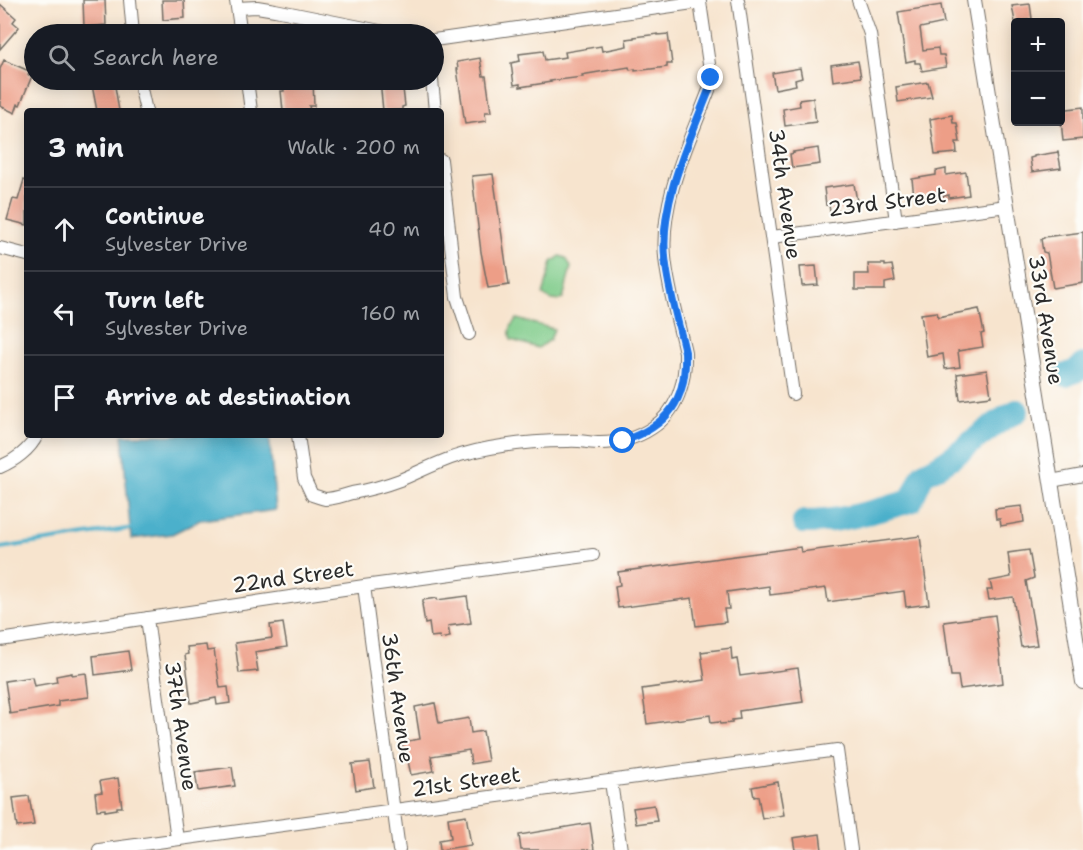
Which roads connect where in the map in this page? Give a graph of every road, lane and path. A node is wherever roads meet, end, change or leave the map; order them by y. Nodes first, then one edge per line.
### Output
1 (130, 0) edge
2 (738, 0) edge
3 (858, 0) edge
4 (974, 0) edge
5 (237, 4) edge
6 (132, 24) edge
7 (240, 24) edge
8 (345, 24) edge
9 (444, 39) edge
10 (141, 90) edge
11 (249, 90) edge
12 (433, 90) edge
13 (145, 108) edge
14 (252, 108) edge
15 (435, 108) edge
16 (444, 186) edge
17 (1007, 206) junction
18 (896, 221) junction
19 (772, 237) junction
20 (0, 248) edge
21 (24, 254) edge
22 (469, 334) dead end
23 (793, 394) dead end
24 (36, 438) edge
25 (298, 438) edge
26 (0, 467) edge
27 (1083, 476) edge
28 (1050, 481) junction
29 (593, 555) dead end
30 (364, 586) junction
31 (147, 618) junction
32 (0, 640) edge
33 (1083, 682) edge
34 (611, 782) junction
35 (394, 811) junction
36 (177, 839) junction
37 (99, 850) edge
38 (399, 850) edge
39 (621, 850) edge
40 (851, 850) edge

1 - 6 street
2 - 19 street, 34th Avenue
3 - 18 street
4 - 17 street, 33rd Avenue
5 - 7 street
5 - 8 street
9 - 25 street
10 - 13 street
11 - 14 street
12 - 15 street
16 - 22 street
17 - 18 street, 23rd Street
17 - 28 street, 33rd Avenue
18 - 19 street, 23rd Street
19 - 23 street, 34th Avenue
20 - 21 street
24 - 26 street
27 - 28 street
28 - 33 street, 33rd Avenue
29 - 30 street, 22nd Street
30 - 31 street, 22nd Street
30 - 35 street, 36th Avenue
31 - 32 street, 22nd Street
31 - 36 street, 37th Avenue
34 - 35 street, 21st Street
34 - 39 street
34 - 40 street, 21st Street
35 - 36 street, 21st Street
35 - 38 street, 36th Avenue
36 - 37 street, 21st Street

